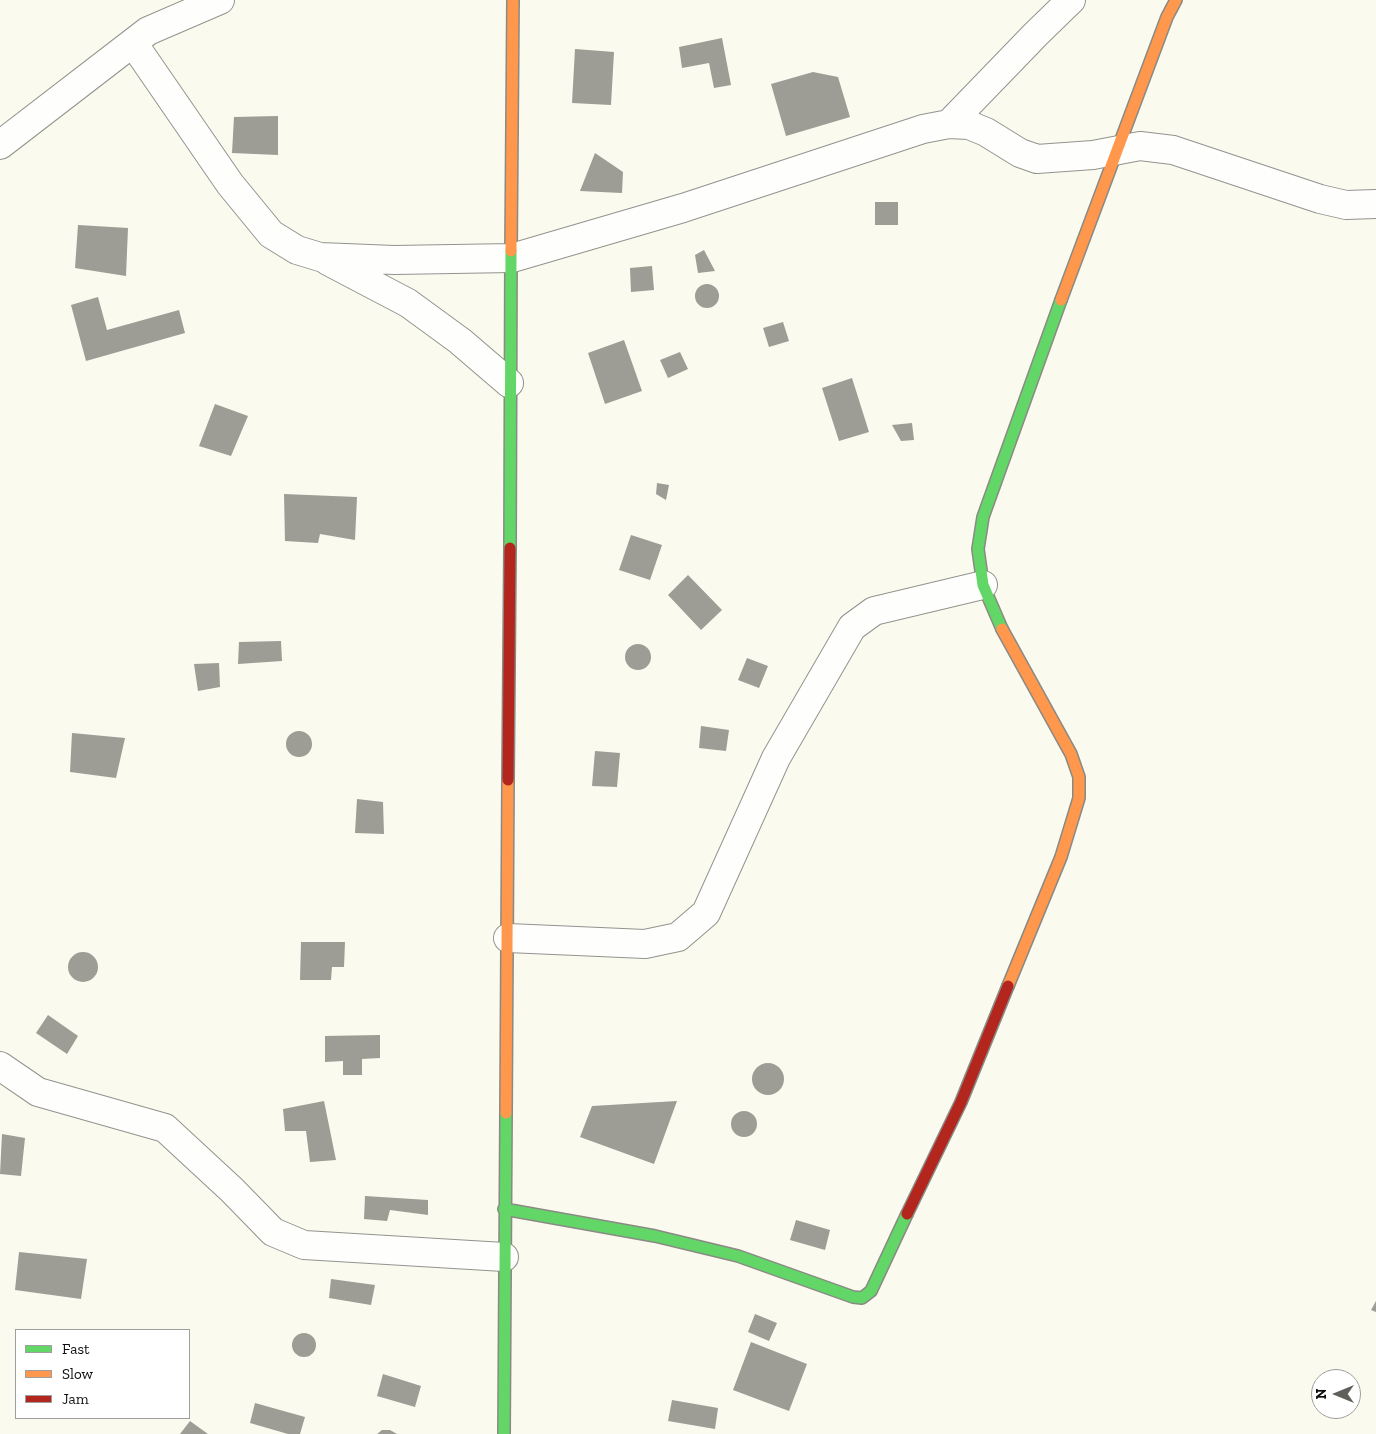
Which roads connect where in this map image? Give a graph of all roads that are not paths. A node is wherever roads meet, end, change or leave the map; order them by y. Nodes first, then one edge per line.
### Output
1 (220, 0) edge
2 (513, 0) edge
3 (1071, 0) edge
4 (1176, 0) edge
5 (180, 8) edge
6 (133, 43) junction
7 (949, 124) junction
8 (0, 144) edge
9 (1119, 150) junction
10 (1376, 204) edge
11 (320, 257) junction
12 (512, 258) junction
13 (509, 383) junction
14 (983, 585) junction
15 (508, 938) junction
16 (0, 1066) edge
17 (504, 1209) junction
18 (504, 1257) junction
19 (504, 1434) edge

1 - 5 street
2 - 12 street
3 - 7 street
4 - 9 street
5 - 6 street
6 - 8 street
6 - 11 street
7 - 9 street
7 - 12 street
9 - 10 street
9 - 14 street
11 - 12 street
11 - 13 street
12 - 13 street
13 - 15 street
14 - 15 street
14 - 17 street
15 - 17 street
16 - 18 street
17 - 18 street
18 - 19 street

